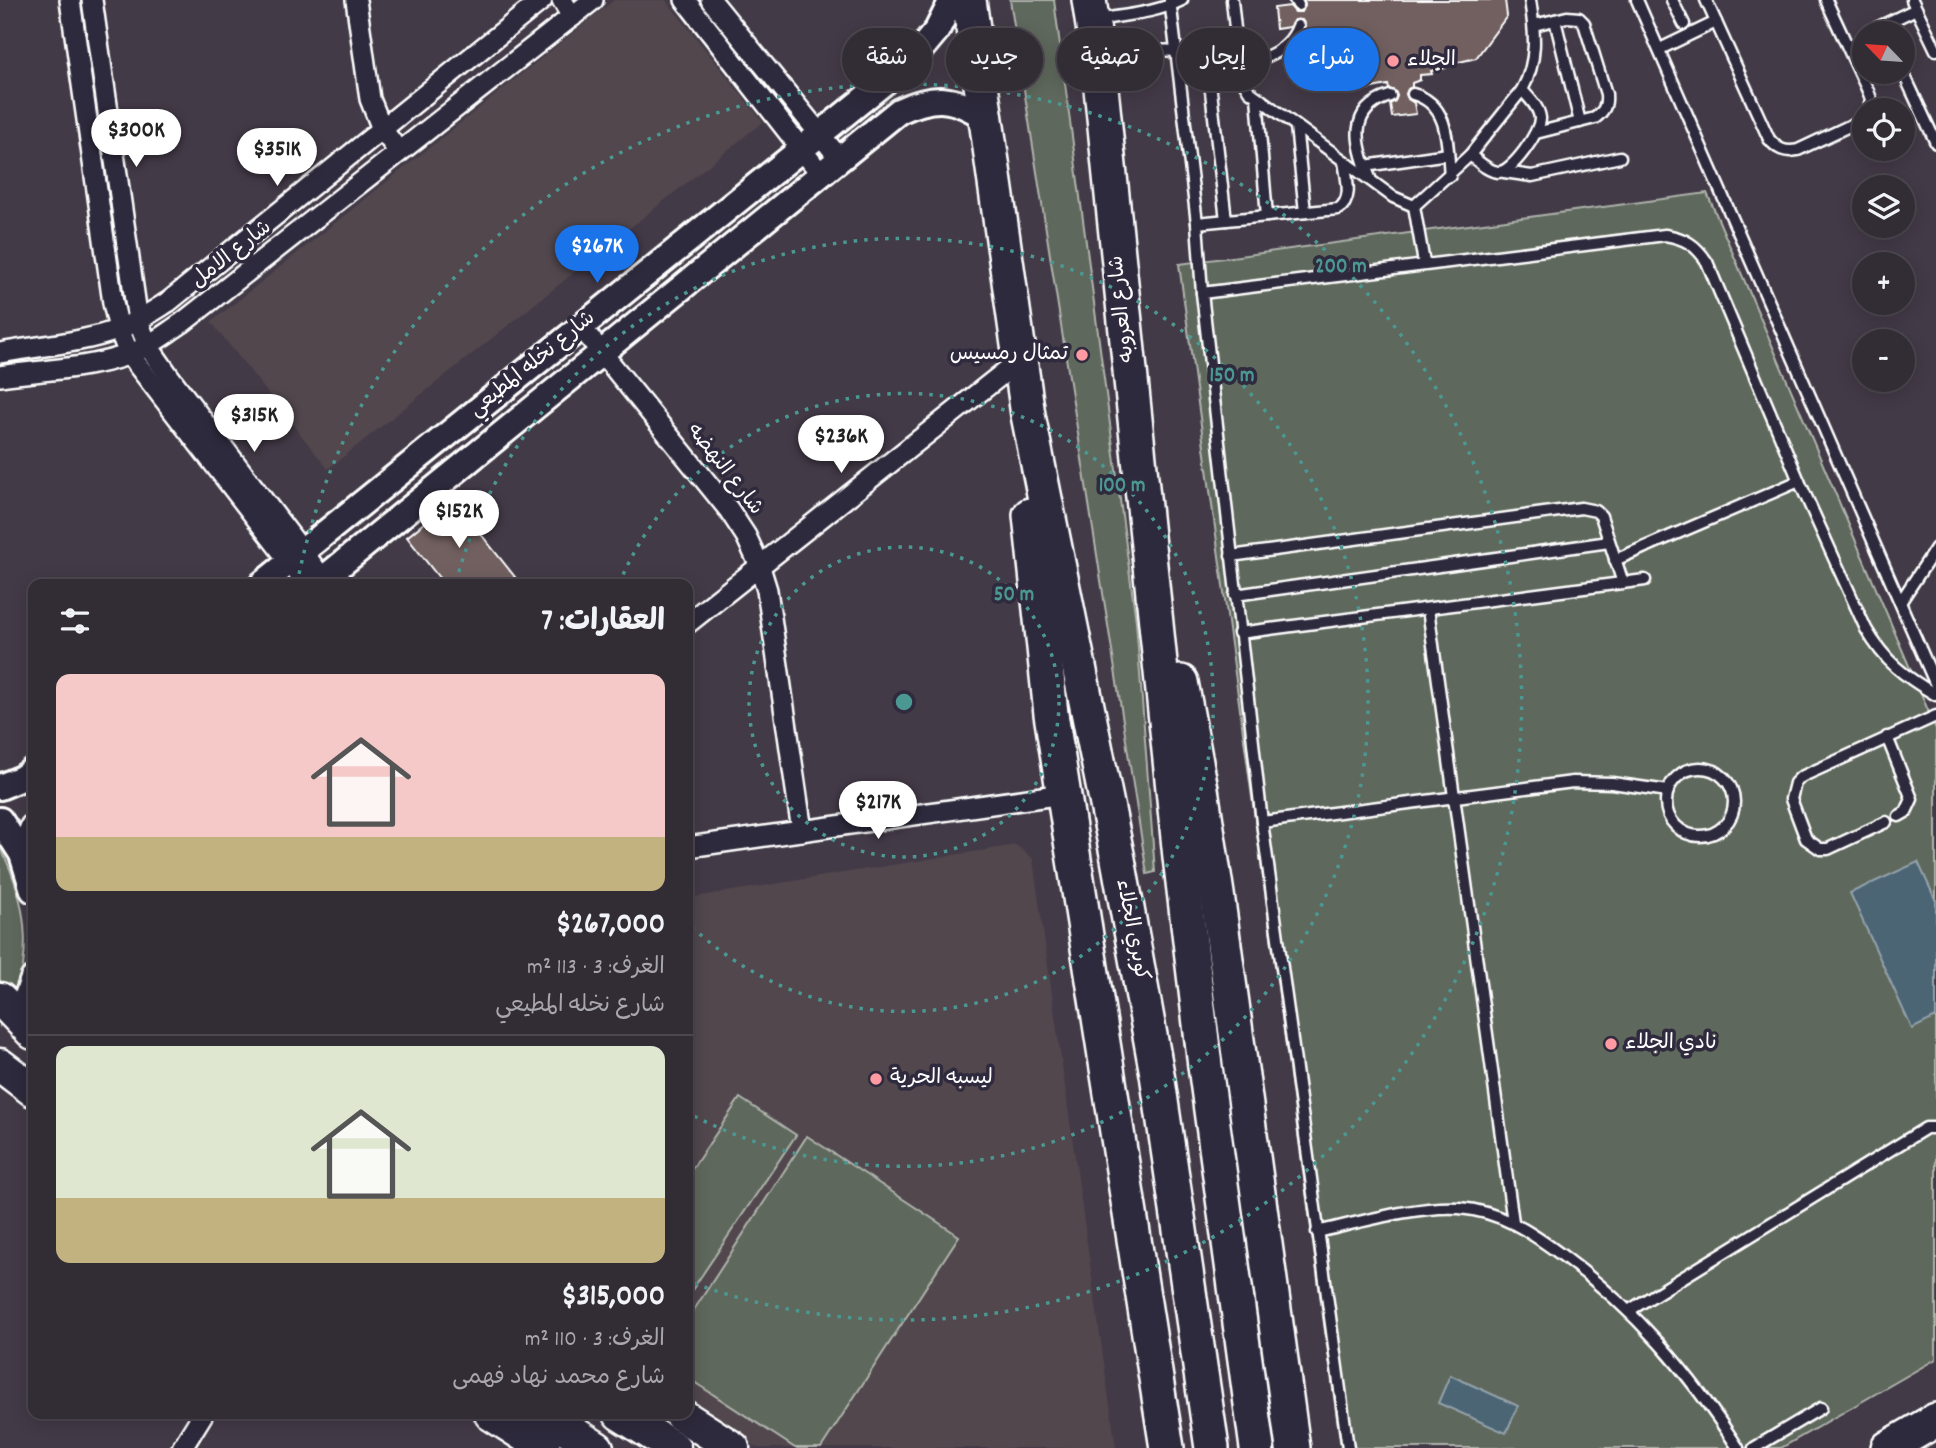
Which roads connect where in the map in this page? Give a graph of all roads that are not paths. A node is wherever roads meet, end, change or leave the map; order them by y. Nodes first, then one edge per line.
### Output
1 (70, 0) edge
2 (92, 0) edge
3 (356, 0) edge
4 (542, 0) edge
5 (593, 0) edge
6 (685, 0) edge
7 (711, 0) edge
8 (952, 0) edge
9 (968, 0) edge
10 (1182, 0) edge
11 (1232, 0) edge
12 (1530, 0) edge
13 (1637, 0) edge
14 (1672, 0) edge
15 (1706, 0) edge
16 (1826, 0) edge
17 (1170, 3) edge
18 (1914, 4) edge
19 (567, 8) edge
20 (1091, 10) edge
21 (1555, 19) junction
22 (1886, 21) edge
23 (1716, 22) junction
24 (1684, 24) dead end
25 (1534, 25) junction
26 (1298, 26) dead end
27 (1094, 28) edge
28 (1235, 28) edge
29 (1852, 40) edge
30 (1846, 43) junction
31 (1660, 49) junction
32 (1163, 50) edge
33 (1936, 50) edge
34 (1175, 51) junction
35 (1270, 54) edge
36 (1909, 84) edge
37 (1522, 90) junction
38 (1101, 91) edge
39 (1211, 91) edge
40 (1250, 91) edge
41 (1413, 94) dead end
42 (1390, 96) dead end
43 (1256, 97) junction
44 (1871, 98) edge
45 (986, 118) junction
46 (1580, 122) junction
47 (1852, 125) edge
48 (1296, 126) junction
49 (382, 129) junction
50 (1536, 133) junction
51 (811, 141) junction
52 (1936, 143) edge
53 (399, 152) junction
54 (1448, 154) junction
55 (1470, 155) junction
56 (1620, 157) dead end
57 (1344, 161) junction
58 (1365, 166) junction
59 (831, 167) junction
60 (1504, 172) junction
61 (1450, 176) junction
62 (1372, 181) junction
63 (1414, 206) junction
64 (1305, 212) junction
65 (1267, 216) junction
66 (1226, 220) junction
67 (1197, 223) junction
68 (1424, 263) junction
69 (1202, 293) junction
70 (138, 321) junction
71 (581, 327) junction
72 (118, 329) junction
73 (148, 346) junction
74 (0, 353) edge
75 (602, 353) junction
76 (129, 354) junction
77 (1020, 360) junction
78 (0, 376) edge
79 (1028, 415) junction
80 (1799, 481) junction
81 (1609, 542) junction
82 (1936, 548) edge
83 (1231, 556) junction
84 (296, 557) junction
85 (1615, 560) junction
86 (759, 564) junction
87 (268, 579) edge
88 (315, 579) edge
89 (324, 579) edge
90 (1645, 580) dead end
91 (1623, 583) junction
92 (1235, 595) junction
93 (1901, 601) junction
94 (1428, 608) junction
95 (1155, 618) junction
96 (693, 619) edge
97 (1239, 633) junction
98 (1936, 685) edge
99 (1936, 695) edge
100 (1936, 716) edge
101 (1887, 737) junction
102 (28, 773) edge
103 (0, 787) edge
104 (1668, 791) junction
105 (1063, 794) junction
106 (1454, 798) junction
107 (1899, 816) dead end
108 (0, 820) edge
109 (1262, 822) junction
110 (1886, 822) dead end
111 (802, 831) junction
112 (28, 839) edge
113 (693, 847) edge
114 (22, 854) junction
115 (28, 874) edge
116 (28, 991) edge
117 (17, 1017) edge
118 (0, 1065) edge
119 (28, 1086) edge
120 (1936, 1128) edge
121 (1513, 1222) junction
122 (1317, 1232) junction
123 (1630, 1310) junction
124 (1821, 1408) dead end
125 (201, 1419) edge
126 (499, 1419) edge
127 (552, 1419) edge
128 (628, 1419) edge
129 (688, 1419) edge
130 (1936, 1420) edge
131 (182, 1448) edge
132 (544, 1448) edge
133 (597, 1448) edge
134 (674, 1448) edge
135 (733, 1448) edge
136 (1167, 1448) edge
137 (1212, 1448) edge
138 (1257, 1448) edge
139 (1293, 1448) edge
140 (1348, 1448) edge
141 (1738, 1448) edge
142 (1754, 1448) edge
143 (1888, 1448) edge

1 - 72 street
2 - 70 street
3 - 49 street
4 - 49 street, شارع الامل
5 - 19 street, شارع الامل
6 - 51 street
7 - 51 street
8 - 51 street, شارع نخله المطيعي
9 - 45 highway
10 - 17 lane
11 - 28 lane
12 - 25 lane
13 - 31 lane
14 - 24 lane
15 - 23 lane
16 - 30 lane
17 - 20 lane
17 - 34 lane
18 - 22 lane
18 - 33 lane
19 - 53 street, شارع الامل
20 - 27 highway, شارع العروبه
21 - 25 lane
21 - 46 lane
21 - 46 lane
23 - 31 lane
23 - 47 lane
25 - 37 lane
26 - 35 lane
29 - 30 lane
30 - 44 lane
31 - 93 lane
32 - 34 lane
34 - 67 lane
36 - 52 lane
37 - 50 lane
37 - 55 lane
38 - 95 highway, شارع العروبه
39 - 66 lane
40 - 43 lane
41 - 54 lane
42 - 58 lane
43 - 48 lane
43 - 65 lane
45 - 59 street, شارع نخله المطيعي
45 - 77 highway
46 - 50 lane
48 - 57 lane
48 - 64 lane
49 - 53 street
49 - 70 street, شارع الامل
50 - 60 lane
51 - 59 street
51 - 71 street, شارع نخله المطيعي
53 - 73 street, شارع الامل
54 - 58 lane
54 - 61 lane
55 - 60 lane
55 - 61 lane
56 - 60 lane
57 - 62 lane
57 - 64 lane
58 - 62 lane
59 - 75 street, شارع نخله المطيعي
61 - 63 lane
62 - 63 lane
63 - 68 lane
64 - 65 lane
65 - 66 lane
66 - 67 lane
67 - 69 lane
68 - 69 lane
68 - 80 lane
69 - 83 lane
70 - 72 street, شارع الامل
70 - 73 street
71 - 75 street, شارع النهضه
71 - 84 street, شارع نخله المطيعي
72 - 74 street, شارع الامل
72 - 76 street
73 - 76 street, شارع الامل
73 - 84 street
75 - 86 street, شارع النهضه
75 - 89 street, شارع نخله المطيعي
76 - 78 street, شارع الامل
76 - 84 street
77 - 79 highway
77 - 86 street
79 - 105 highway
79 - 137 highway, كوبري الجلاء
80 - 85 lane
80 - 99 lane
81 - 83 lane
81 - 85 lane
81 - 92 lane
82 - 93 lane
83 - 92 lane
84 - 87 street, شارع نخله المطيعي
84 - 88 street
85 - 91 lane
86 - 96 street
86 - 111 street, شارع النهضه
90 - 91 lane
91 - 94 lane
92 - 97 lane
93 - 98 lane
94 - 97 lane
94 - 106 lane
95 - 138 highway
95 - 139 highway
97 - 109 lane
100 - 101 lane
101 - 107 lane
101 - 110 lane
102 - 103 street
104 - 104 lane
104 - 106 lane
105 - 111 street
105 - 136 highway
106 - 109 lane
106 - 121 lane
108 - 114 street
109 - 122 lane
111 - 113 street
112 - 114 street
114 - 115 street
116 - 117 street
118 - 119 main road
120 - 123 lane
121 - 122 lane
121 - 123 lane
122 - 140 lane
123 - 141 lane
124 - 142 lane
125 - 131 street
126 - 132 main road
127 - 133 main road
128 - 134 main road
129 - 135 main road
130 - 143 highway

